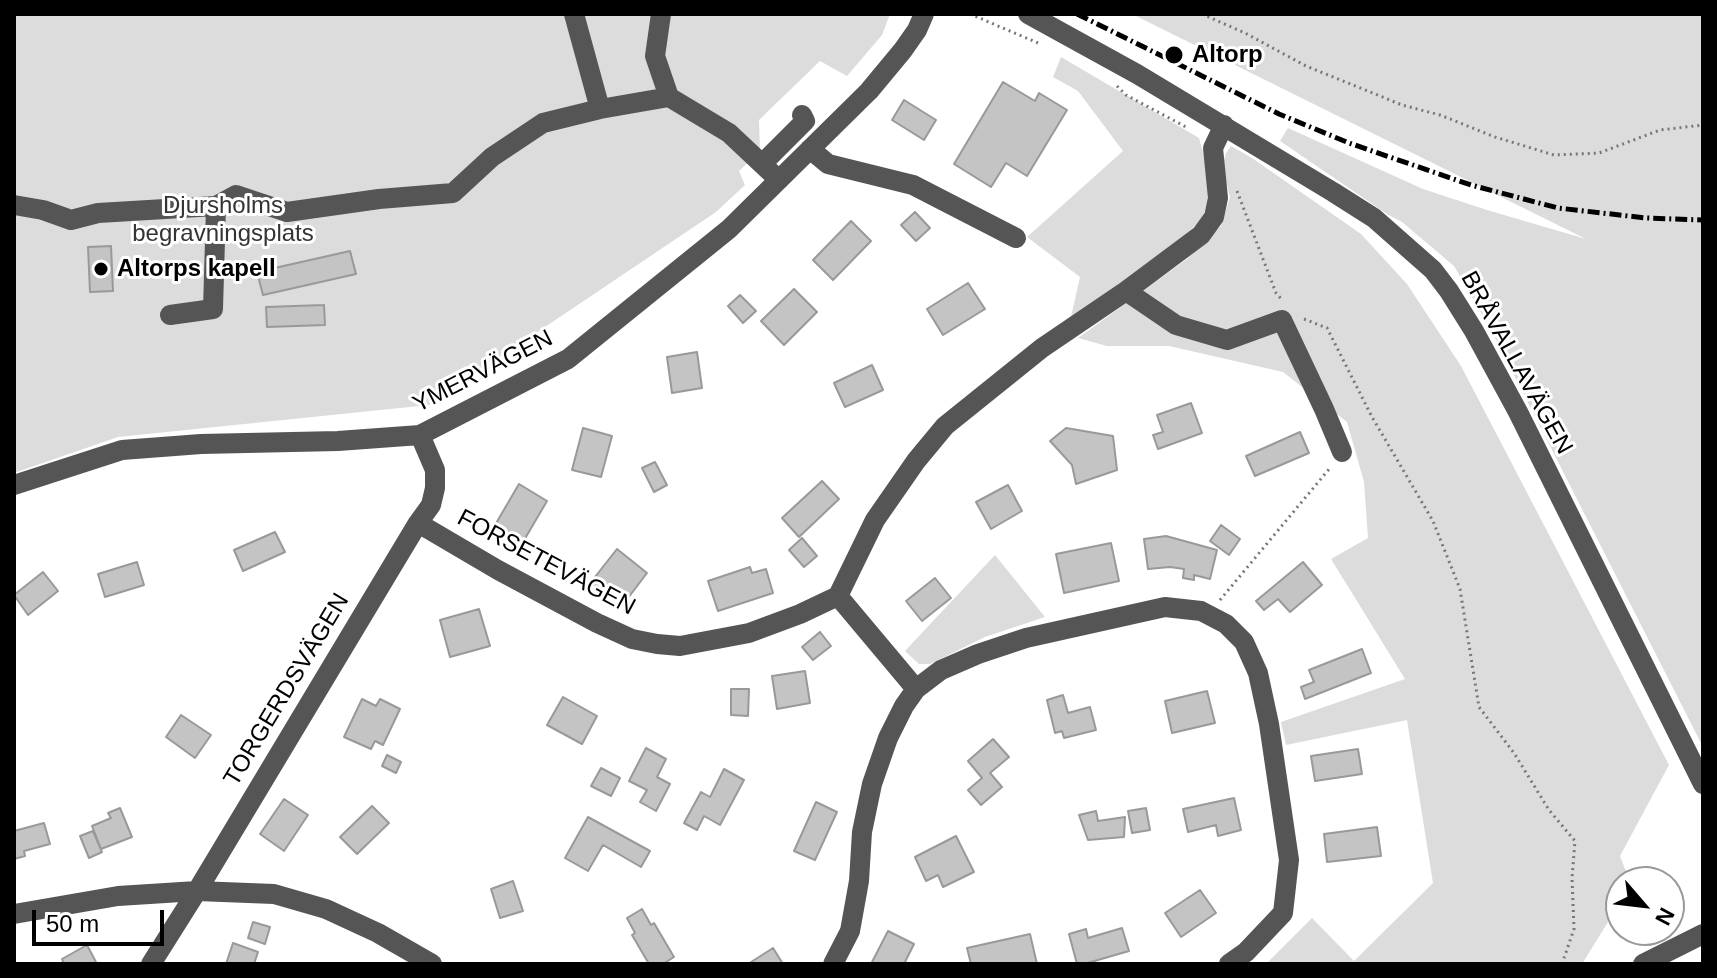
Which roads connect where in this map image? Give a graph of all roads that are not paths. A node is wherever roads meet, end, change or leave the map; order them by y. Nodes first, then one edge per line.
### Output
1 (574, 14) edge
2 (661, 14) edge
3 (924, 14) edge
4 (1028, 14) edge
5 (669, 97) junction
6 (600, 109) junction
7 (802, 115) dead end
8 (1219, 134) junction
9 (810, 149) junction
10 (763, 163) junction
11 (779, 180) junction
12 (14, 205) edge
13 (216, 206) junction
14 (1016, 238) dead end
15 (1126, 291) junction
16 (170, 315) dead end
17 (420, 435) junction
18 (1342, 452) road end
19 (14, 485) edge
20 (418, 523) junction
21 (838, 596) junction
22 (916, 689) junction
23 (1703, 784) edge
24 (197, 891) junction
25 (14, 914) edge
26 (1703, 934) edge
27 (151, 964) edge
28 (432, 964) edge
29 (833, 964) edge
30 (1229, 964) edge
31 (1643, 964) edge

1 - 6 street
2 - 5 street
3 - 9 street, YMERVÄGEN
4 - 8 street, BRÅVALLAVÄGEN
5 - 6 street
5 - 10 street
6 - 13 street
7 - 10 street
8 - 15 street
8 - 23 street, BRÅVALLAVÄGEN
9 - 11 street, YMERVÄGEN
9 - 14 street
10 - 11 street
11 - 17 street, YMERVÄGEN
12 - 13 street
13 - 16 street
15 - 18 street
15 - 21 street
17 - 19 street, YMERVÄGEN
17 - 20 street, TORGERDSVÄGEN
20 - 21 street, FORSETEVÄGEN
20 - 24 street, TORGERDSVÄGEN
21 - 22 street
22 - 29 street
22 - 30 street
24 - 25 street
24 - 27 street, TORGERDSVÄGEN
24 - 28 street
26 - 31 street

